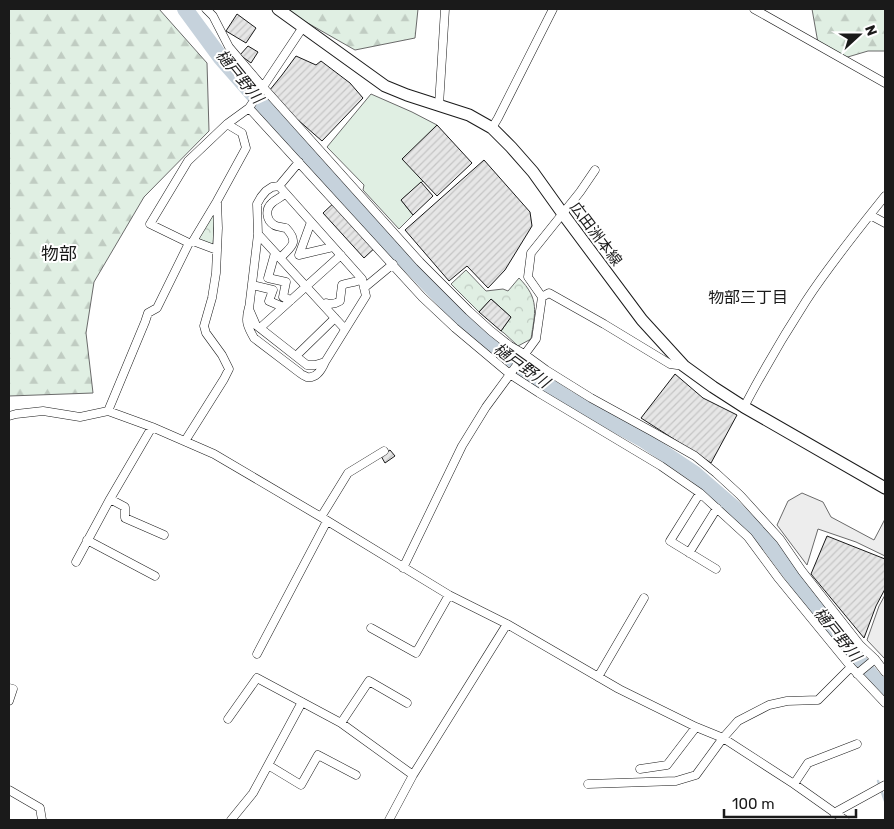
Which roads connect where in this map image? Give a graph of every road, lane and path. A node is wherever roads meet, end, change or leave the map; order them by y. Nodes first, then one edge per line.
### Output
1 (206, 9) edge
2 (278, 9) edge
3 (445, 9) edge
4 (553, 9) edge
5 (754, 9) edge
6 (303, 27) junction
7 (885, 83) edge
8 (262, 86) junction
9 (439, 105) junction
10 (248, 108) junction
11 (227, 124) junction
12 (492, 128) junction
13 (299, 162) junction
14 (595, 170) dead end
15 (279, 186) junction
16 (285, 193) junction
17 (885, 196) edge
18 (217, 201) junction
19 (563, 214) junction
20 (870, 215) junction
21 (311, 222) junction
22 (885, 222) edge
23 (258, 234) junction
24 (191, 242) junction
25 (334, 247) junction
26 (217, 250) junction
27 (278, 255) junction
28 (341, 255) junction
29 (393, 264) junction
30 (362, 279) junction
31 (252, 285) junction
32 (306, 286) junction
33 (364, 288) junction
34 (542, 297) junction
35 (291, 300) junction
36 (323, 305) junction
37 (249, 307) junction
38 (284, 307) junction
39 (335, 318) junction
40 (260, 328) junction
41 (345, 329) junction
42 (524, 354) junction
43 (296, 356) junction
44 (325, 362) junction
45 (684, 366) junction
46 (511, 375) junction
47 (744, 407) junction
48 (108, 411) junction
49 (9, 416) edge
50 (152, 427) junction
51 (185, 441) junction
52 (384, 451) dead end
53 (885, 488) edge
54 (700, 493) junction
55 (110, 499) junction
56 (717, 508) junction
57 (324, 519) junction
58 (164, 535) dead end
59 (87, 540) junction
60 (689, 553) junction
61 (76, 562) dead end
62 (403, 568) junction
63 (716, 569) dead end
64 (155, 576) dead end
65 (449, 595) junction
66 (644, 598) dead end
67 (507, 624) junction
68 (371, 628) dead end
69 (257, 654) dead end
70 (875, 659) junction
71 (851, 667) junction
72 (885, 672) edge
73 (857, 674) junction
74 (598, 677) junction
75 (9, 688) edge
76 (9, 701) edge
77 (302, 702) junction
78 (407, 703) dead end
79 (885, 704) edge
80 (228, 719) dead end
81 (341, 723) junction
82 (696, 727) junction
83 (723, 738) junction
84 (857, 744) dead end
85 (268, 765) junction
86 (640, 769) dead end
87 (356, 775) dead end
88 (413, 775) junction
89 (588, 784) dead end
90 (794, 784) junction
91 (885, 785) edge
92 (9, 790) edge
93 (834, 813) junction
94 (42, 820) edge
95 (231, 820) edge
96 (389, 820) edge
97 (845, 820) edge

1 - 8 street
2 - 6 main road, 広田洲本線
3 - 9 street
4 - 12 street
5 - 7 street
6 - 8 street
6 - 9 main road, 広田洲本線
8 - 10 street
8 - 42 street
9 - 12 main road, 広田洲本線
10 - 11 street
10 - 13 street
11 - 18 street
11 - 24 street
12 - 19 main road, 広田洲本線
13 - 15 street
13 - 29 street
14 - 19 street
15 - 16 street
15 - 23 street
16 - 21 street
16 - 27 street
17 - 20 street
18 - 24 street
18 - 26 street
19 - 34 street
19 - 45 main road, 広田洲本線
20 - 22 street
20 - 47 street
21 - 25 street
21 - 25 street
23 - 27 street
23 - 31 street
24 - 26 street
24 - 48 street
25 - 28 street
26 - 51 street
27 - 32 street
27 - 35 street
28 - 30 street
28 - 32 street
29 - 33 street
29 - 46 street
30 - 33 street
30 - 36 street
31 - 37 street
31 - 38 street
32 - 35 street
32 - 36 street
33 - 41 street
34 - 42 street
34 - 45 street
35 - 38 street
36 - 39 street
37 - 40 street
37 - 44 street
38 - 40 street
39 - 41 street
39 - 43 street
40 - 43 street
41 - 44 street
42 - 46 street
42 - 70 street
43 - 44 street
45 - 47 main road, 広田洲本線
46 - 54 street
46 - 62 street
47 - 53 main road, 広田洲本線
48 - 49 street
48 - 50 street
50 - 51 street
50 - 55 street
51 - 57 street
52 - 57 street
54 - 56 street
54 - 60 street
55 - 58 street
55 - 59 street
56 - 60 street
56 - 71 street
57 - 62 street
57 - 69 street
59 - 61 street
59 - 64 street
60 - 63 street
62 - 65 street
65 - 67 street
65 - 68 street
66 - 74 street
67 - 74 street
67 - 88 street
70 - 72 street
70 - 73 street
71 - 73 street
71 - 83 street
73 - 79 street
74 - 82 street
75 - 76 street
77 - 80 street
77 - 81 street
77 - 85 street
78 - 81 street
81 - 88 street
82 - 83 street
82 - 86 street
83 - 89 street
83 - 90 street
84 - 90 street
85 - 87 street
85 - 95 street
88 - 96 street
90 - 93 street
91 - 93 street
92 - 94 street
93 - 97 street

